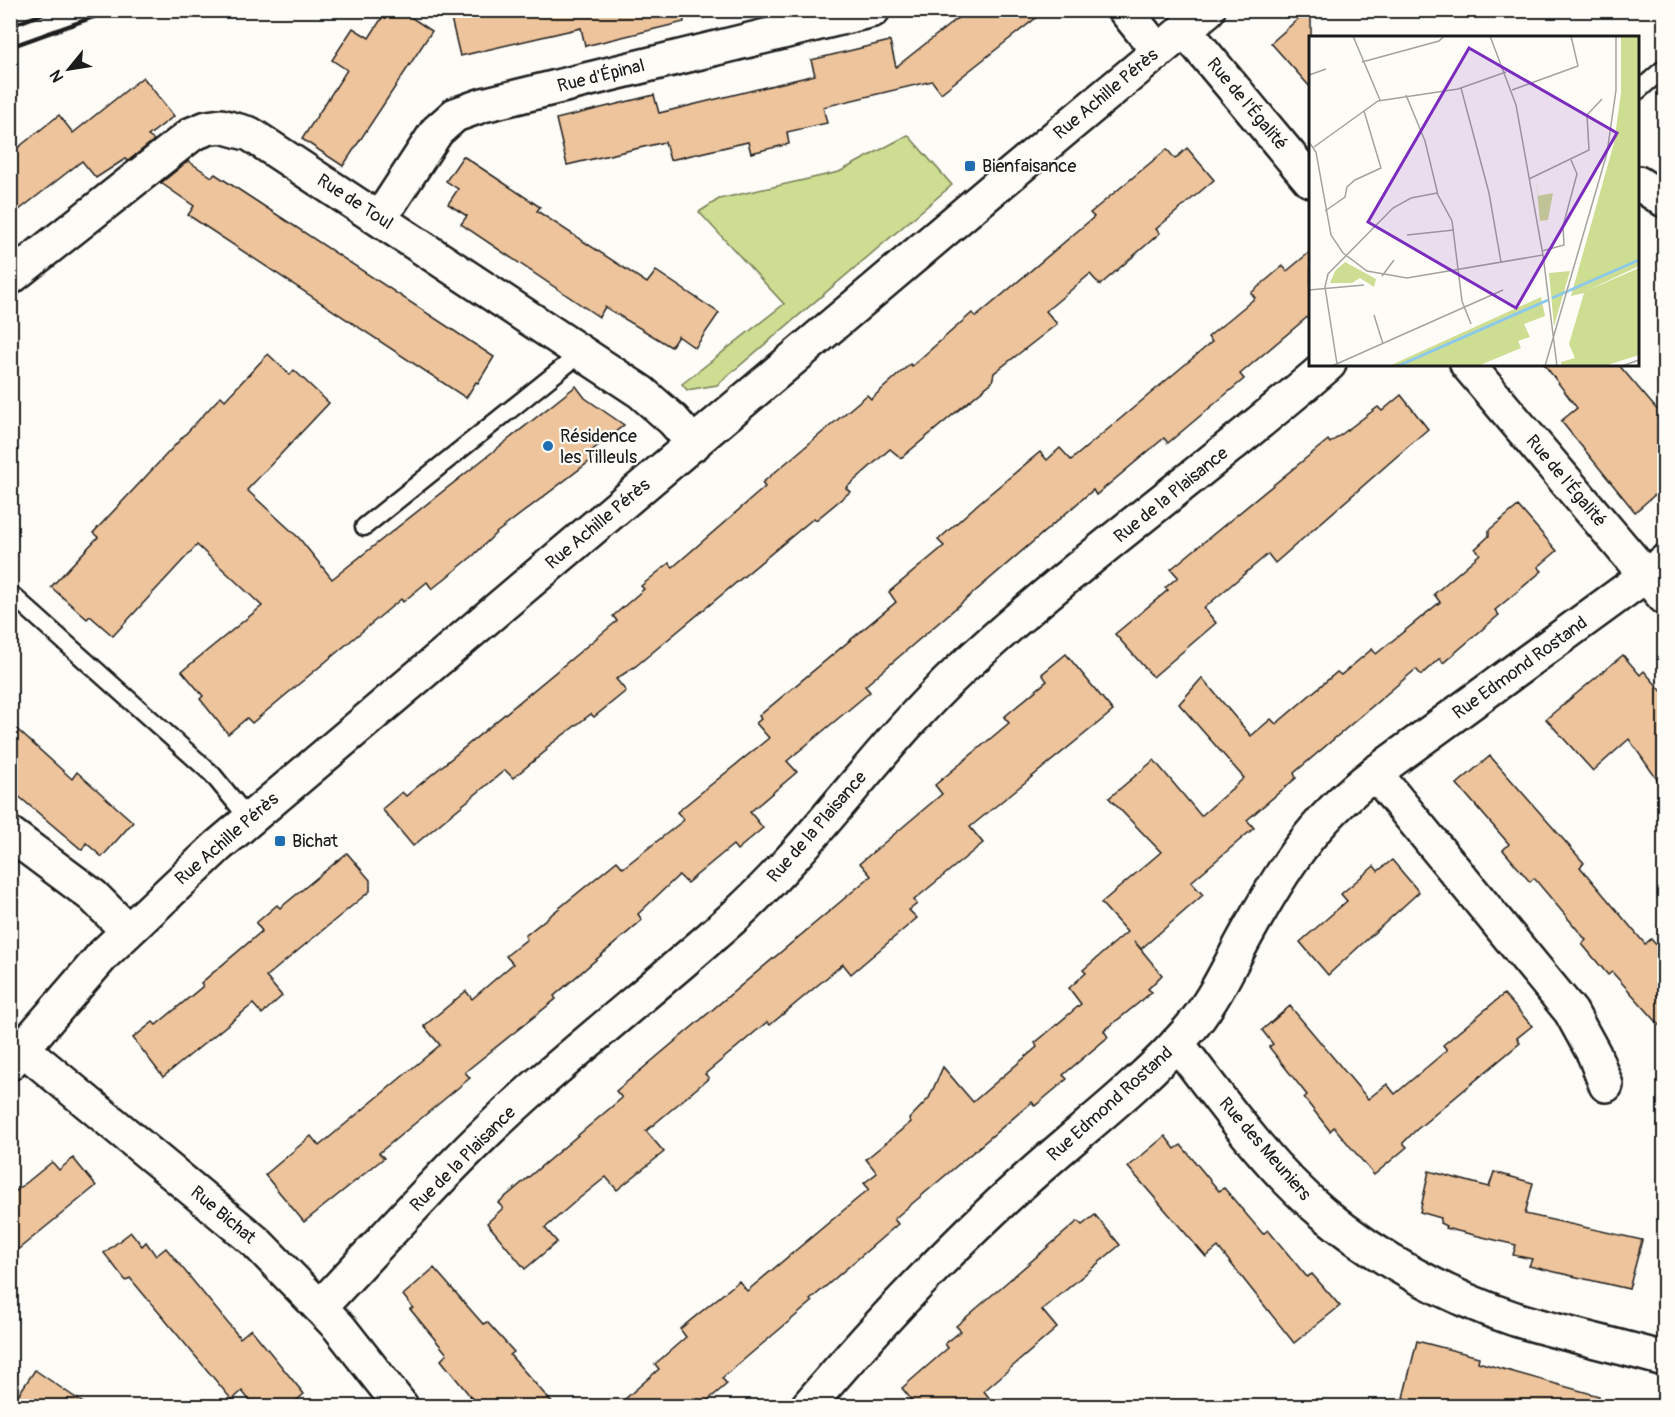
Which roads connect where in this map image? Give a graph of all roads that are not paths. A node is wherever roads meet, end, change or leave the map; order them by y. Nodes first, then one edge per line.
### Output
1 (873, 10) edge
2 (1125, 10) edge
3 (1196, 20) edge
4 (1158, 51) junction
5 (1665, 68) edge
6 (1639, 90) edge
7 (1309, 177) edge
8 (1639, 184) edge
9 (1665, 200) edge
10 (380, 219) junction
11 (10, 278) edge
12 (581, 352) junction
13 (1327, 366) edge
14 (1469, 366) edge
15 (694, 444) junction
16 (364, 526) dead end
17 (1658, 578) edge
18 (10, 593) edge
19 (1375, 773) junction
20 (249, 819) junction
21 (10, 834) edge
22 (127, 930) junction
23 (1177, 1043) junction
24 (16, 1055) edge
25 (1606, 1085) dead end
26 (320, 1306) junction
27 (1665, 1359) edge
28 (401, 1407) edge
29 (808, 1407) edge

1 - 10 street, Rue d'Épinal
2 - 4 street
3 - 4 street, Rue Achille Pérès
3 - 7 street, Rue de l'Égalité
4 - 15 street, Rue Achille Pérès
5 - 6 lane
8 - 9 street
10 - 11 street, Rue de Toul
10 - 12 street, Rue de Toul
12 - 15 street, Rue de Toul
12 - 16 lane
13 - 26 street, Rue de la Plaisance
14 - 17 street, Rue de l'Égalité
15 - 20 street, Rue Achille Pérès
17 - 19 street, Rue Edmond Rostand
18 - 20 lane
19 - 23 street, Rue Edmond Rostand
19 - 25 street
20 - 22 street, Rue Achille Pérès
21 - 22 street
22 - 24 street, Rue Achille Pérès
23 - 27 street, Rue des Meuniers
23 - 29 street, Rue Edmond Rostand
24 - 26 street, Rue Bichat
26 - 28 street, Rue Bichat

